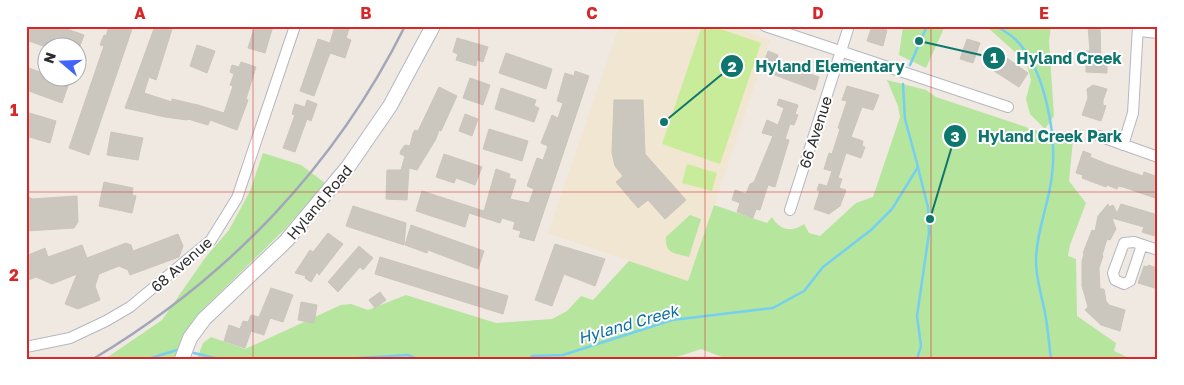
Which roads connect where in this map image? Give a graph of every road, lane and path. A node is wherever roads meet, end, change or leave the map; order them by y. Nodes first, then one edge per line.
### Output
1 (295, 26) edge
2 (432, 26) edge
3 (765, 26) edge
4 (848, 26) edge
5 (1138, 29) edge
6 (1158, 33) edge
7 (841, 52) junction
8 (1008, 107) dead end
9 (1099, 136) dead end
10 (1123, 145) junction
11 (1158, 157) edge
12 (790, 210) dead end
13 (1142, 245) dead end
14 (1158, 250) edge
15 (26, 347) edge
16 (182, 359) edge

1 - 15 street, 68 Avenue
2 - 16 street, Hyland Road
3 - 7 street
4 - 7 street, 66 Avenue
5 - 6 street
5 - 10 street
7 - 8 street
7 - 12 street, 66 Avenue
9 - 10 street
10 - 11 street
13 - 14 street

